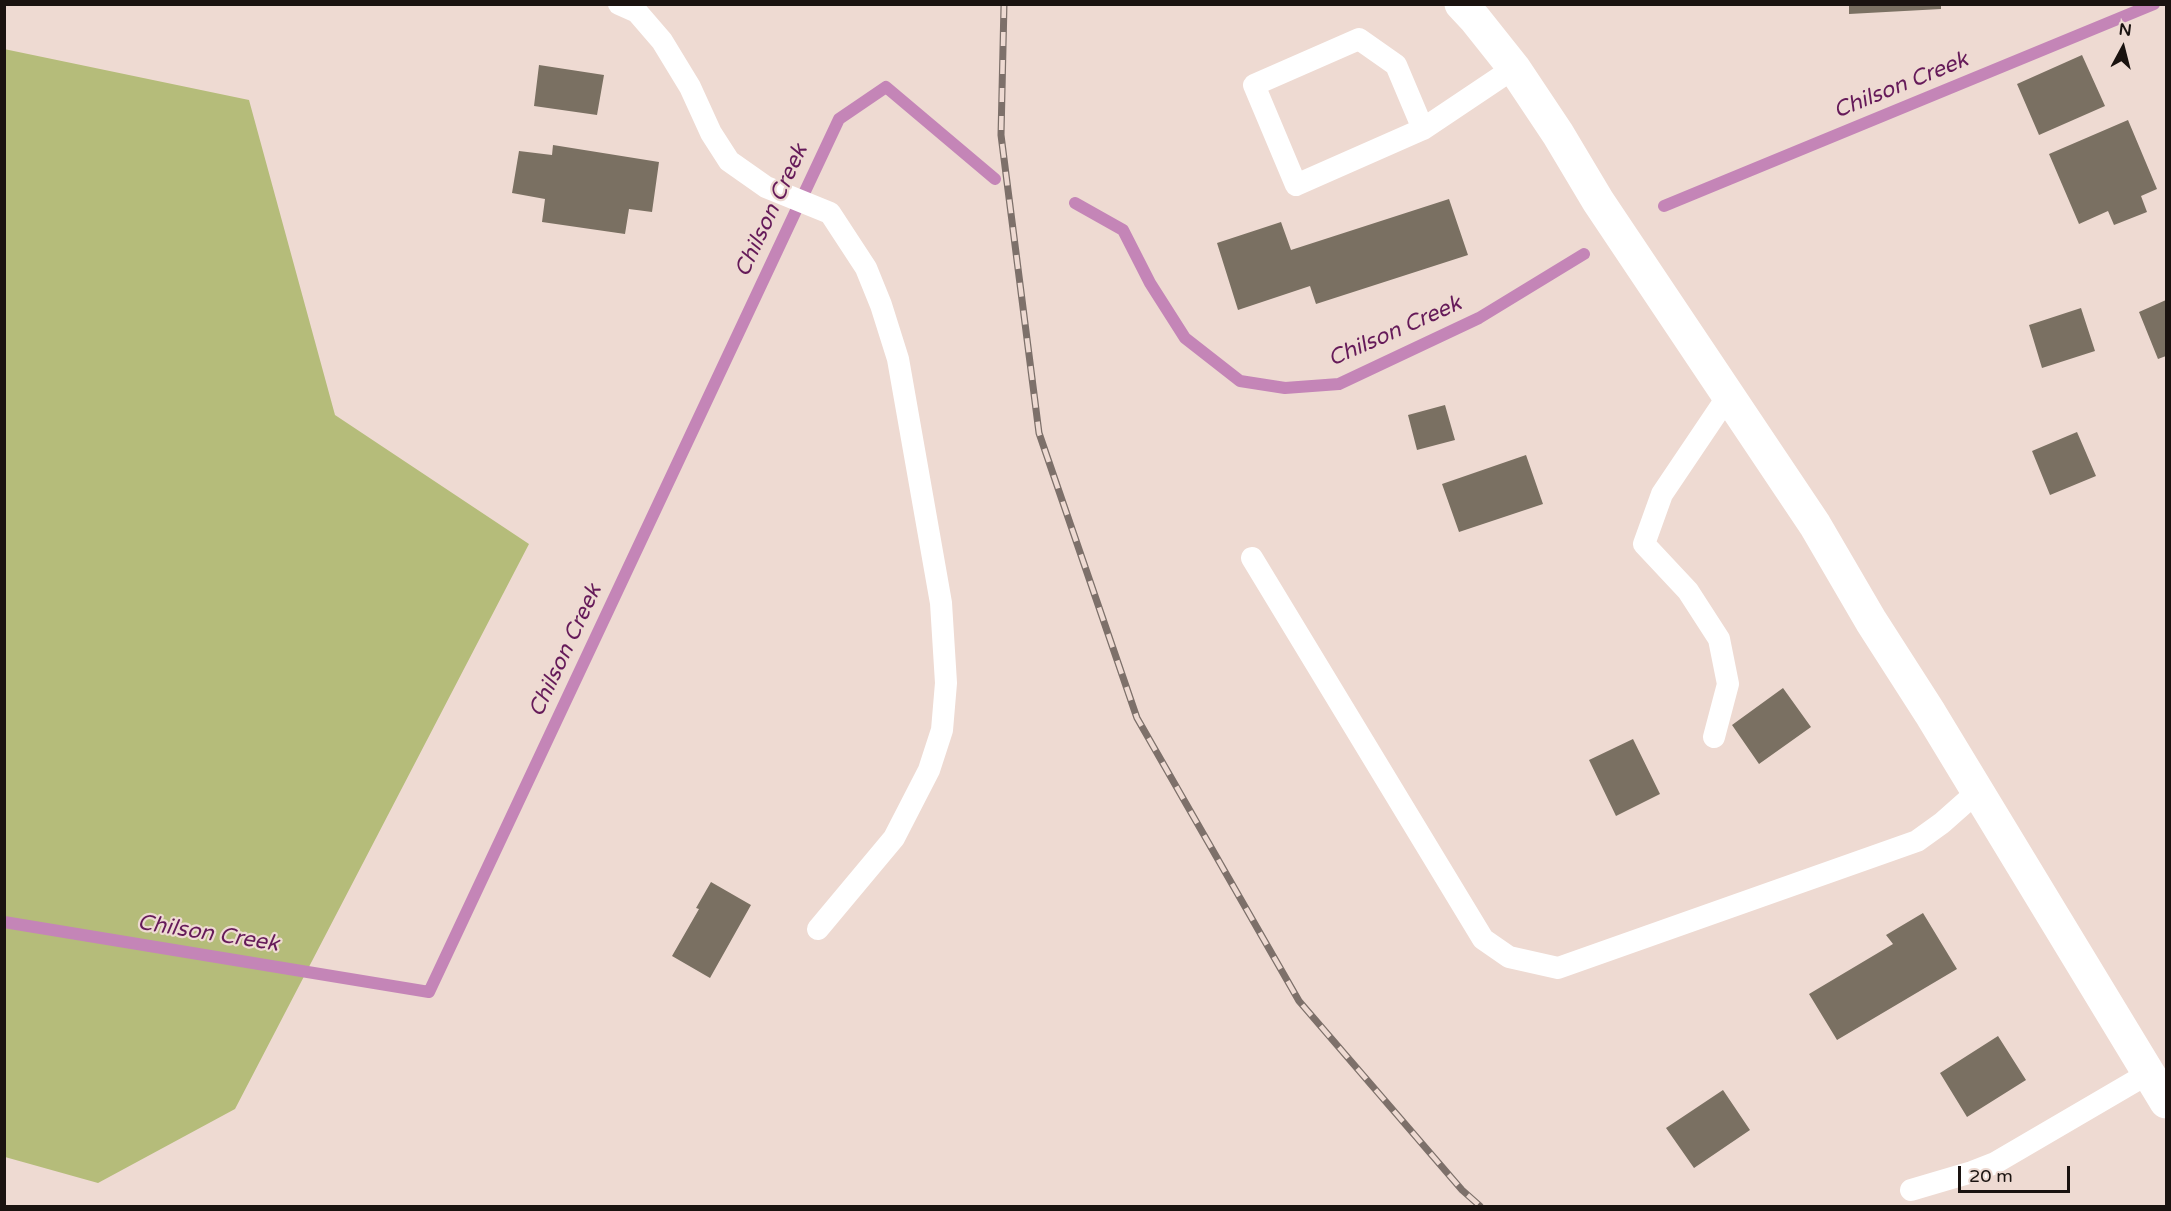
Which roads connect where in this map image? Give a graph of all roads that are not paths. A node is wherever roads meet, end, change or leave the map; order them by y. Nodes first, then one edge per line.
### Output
1 (619, 4) edge
2 (1461, 4) edge
3 (1514, 68) junction
4 (1423, 129) junction
5 (1728, 396) junction
6 (1252, 558) dead end
7 (1714, 737) dead end
8 (1977, 792) junction
9 (818, 929) dead end
10 (2149, 1073) junction
11 (2166, 1102) edge
12 (1911, 1190) dead end

1 - 9 lane
2 - 3 main road
3 - 4 lane
3 - 5 main road
4 - 4 lane
5 - 7 lane
5 - 8 main road
6 - 8 lane
8 - 10 main road
10 - 11 main road
10 - 12 lane

